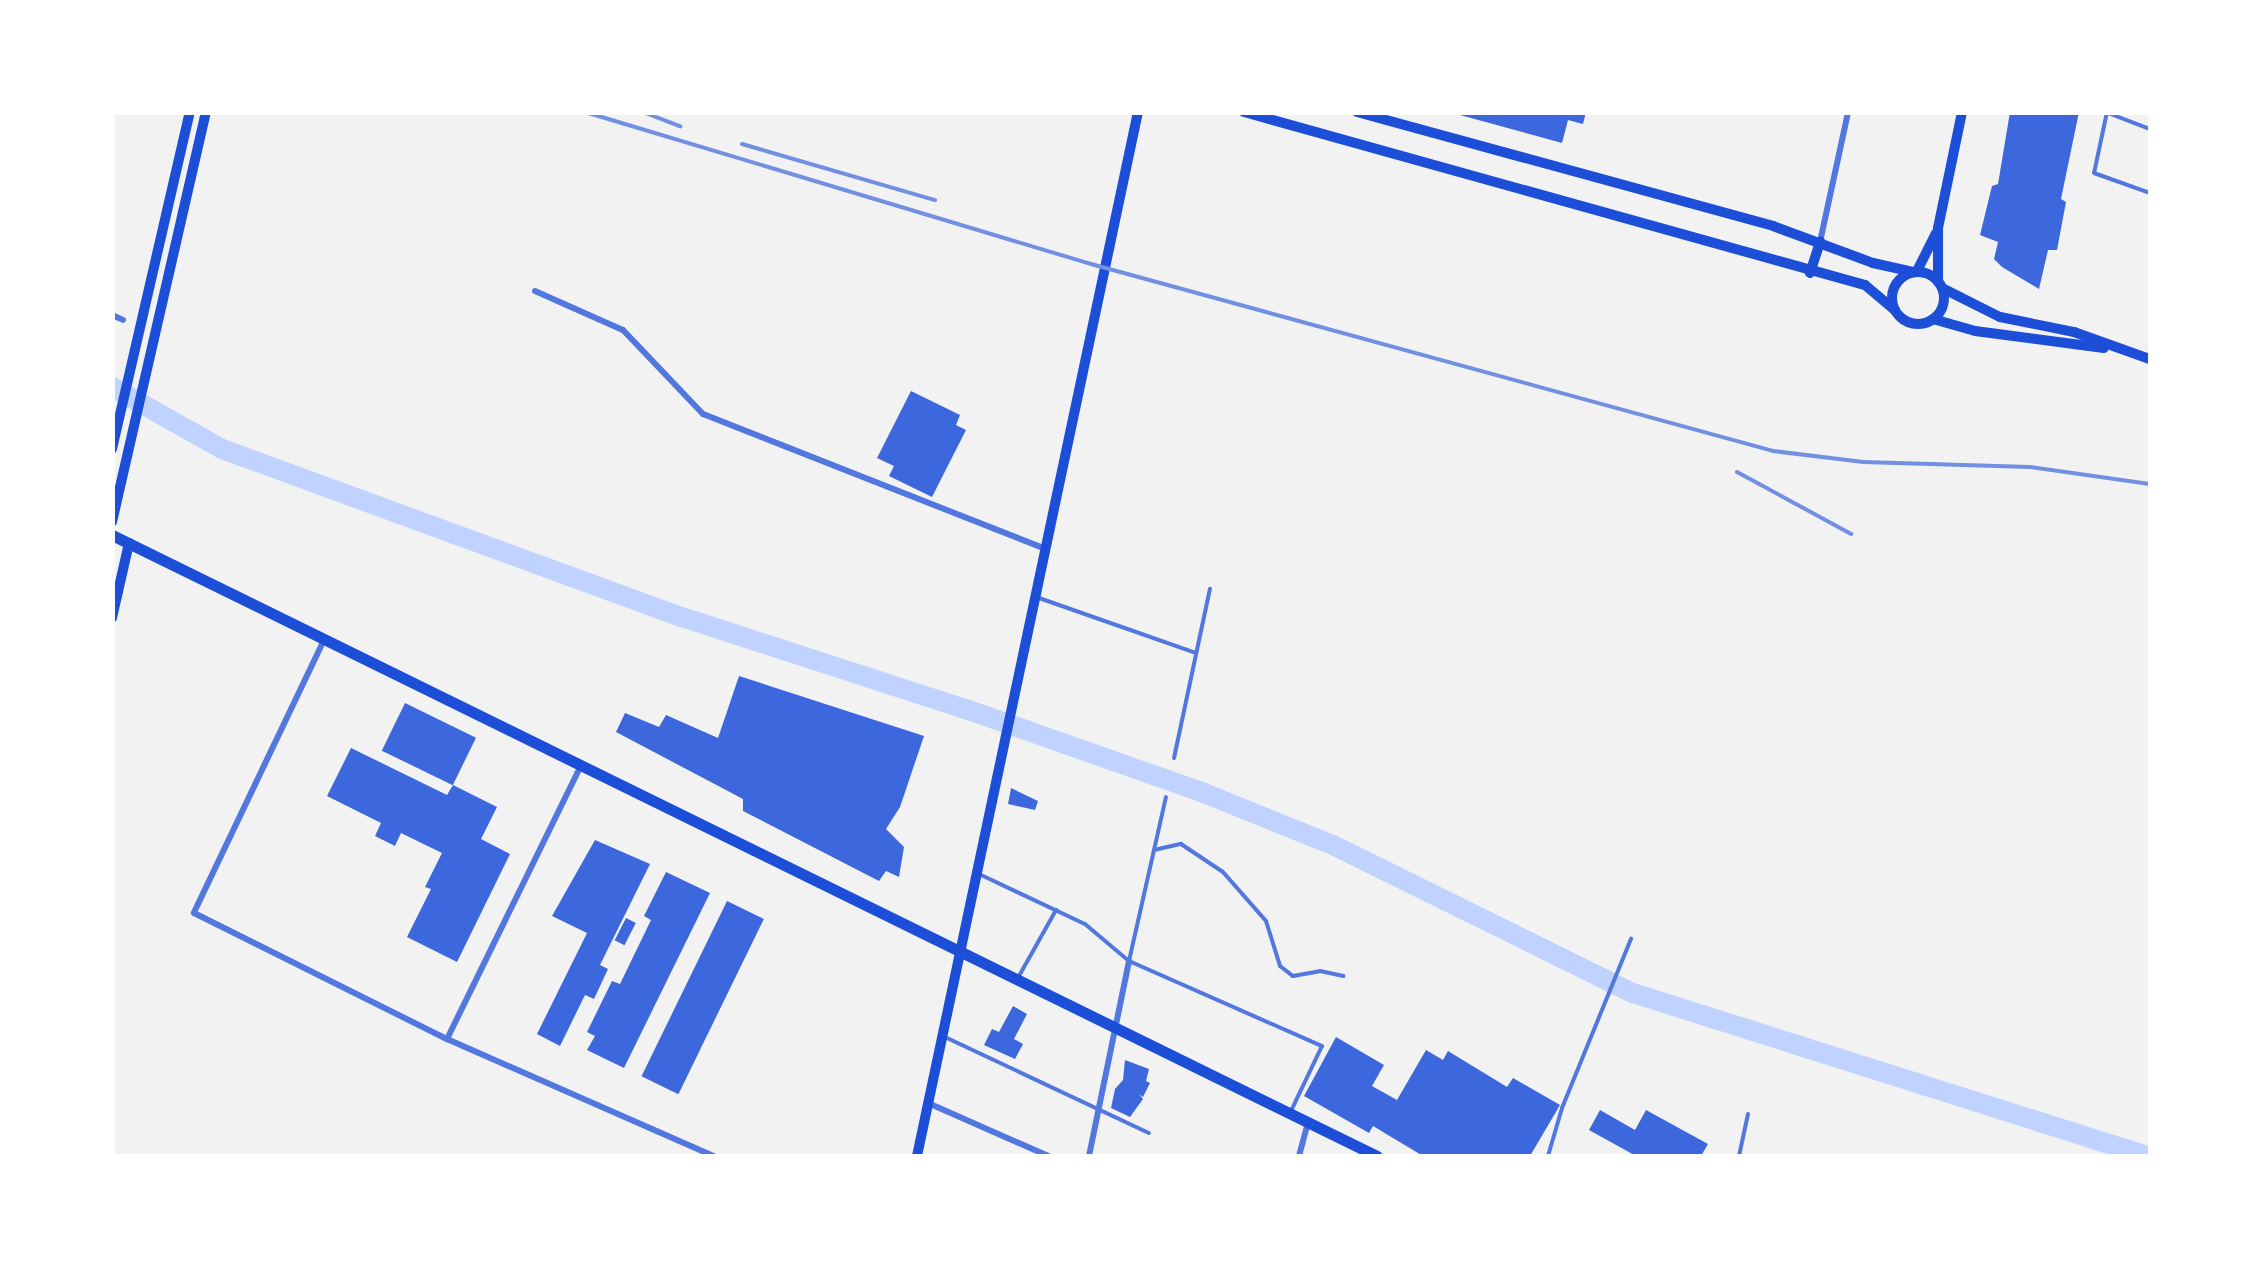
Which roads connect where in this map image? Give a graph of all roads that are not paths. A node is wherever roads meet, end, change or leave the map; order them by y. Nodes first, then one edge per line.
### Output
1 (190, 112) edge
2 (206, 112) edge
3 (1138, 112) edge
4 (1244, 112) edge
5 (1357, 112) edge
6 (1848, 112) edge
7 (1962, 112) edge
8 (2107, 113) edge
9 (2150, 129) edge
10 (2150, 193) edge
11 (1938, 228) junction
12 (1820, 242) junction
13 (1916, 272) junction
14 (1810, 273) junction
15 (1940, 285) junction
16 (535, 291) dead end
17 (1895, 310) junction
18 (112, 315) edge
19 (1933, 319) junction
20 (123, 320) dead end
21 (2129, 352) junction
22 (2150, 359) edge
23 (112, 449) edge
24 (112, 522) edge
25 (112, 535) edge
26 (129, 543) junction
27 (1045, 549) junction
28 (1210, 589) dead end
29 (1035, 596) junction
30 (112, 618) edge
31 (324, 642) junction
32 (1196, 653) junction
33 (1174, 758) dead end
34 (580, 768) junction
35 (1166, 797) dead end
36 (1154, 850) junction
37 (978, 873) junction
38 (1056, 910) junction
39 (1631, 938) dead end
40 (962, 949) junction
41 (1129, 961) junction
42 (1343, 976) dead end
43 (1018, 978) junction
44 (1116, 1028) junction
45 (942, 1036) junction
46 (447, 1039) junction
47 (928, 1103) junction
48 (1100, 1108) junction
49 (1290, 1113) junction
50 (1748, 1114) dead end
51 (1308, 1122) junction
52 (1149, 1132) dead end
53 (713, 1156) edge
54 (917, 1156) edge
55 (1048, 1156) edge
56 (1089, 1156) edge
57 (1299, 1156) edge
58 (1377, 1156) edge
59 (1548, 1156) edge
60 (1739, 1156) edge

1 - 23 main road
2 - 24 main road
3 - 27 main road
4 - 14 main road
5 - 12 main road
6 - 12 street
7 - 11 main road
8 - 9 lane
8 - 10 lane
11 - 13 main road
11 - 15 main road
12 - 13 main road
12 - 14 main road
13 - 15 main road
13 - 17 main road
14 - 17 main road
15 - 19 main road
15 - 21 main road
16 - 27 street
17 - 19 main road
18 - 20 street
19 - 21 main road
21 - 22 main road
25 - 26 highway
26 - 30 main road
26 - 31 highway
27 - 29 main road
28 - 32 lane
29 - 32 lane
29 - 37 main road
31 - 34 highway
31 - 46 street
32 - 33 lane
34 - 40 highway
34 - 46 street
35 - 36 lane
36 - 41 lane
36 - 42 lane
37 - 38 lane
37 - 40 main road
38 - 41 lane
38 - 43 lane
39 - 59 lane
40 - 43 highway
40 - 45 main road
41 - 44 street
41 - 49 lane
43 - 44 highway
44 - 48 street
44 - 49 highway
45 - 47 main road
45 - 48 lane
46 - 53 street
47 - 54 main road
47 - 55 street
48 - 52 lane
48 - 56 street
49 - 51 highway
50 - 60 lane
51 - 57 street
51 - 58 highway

